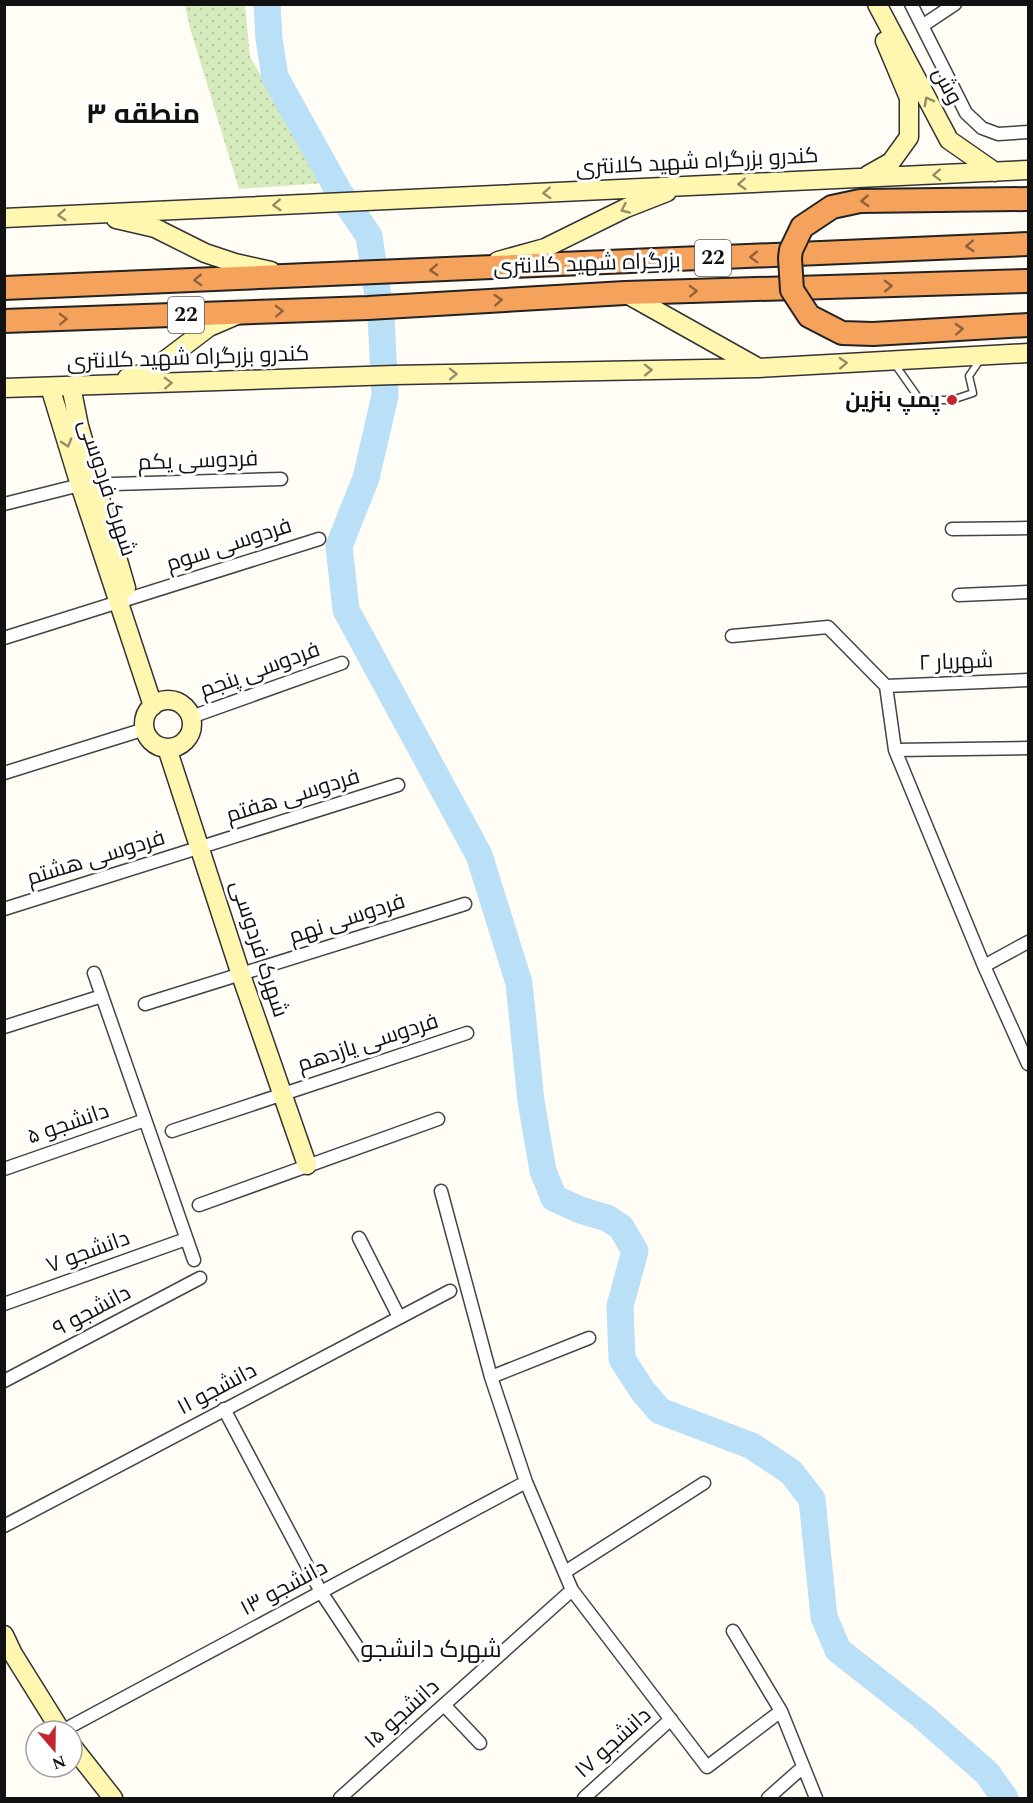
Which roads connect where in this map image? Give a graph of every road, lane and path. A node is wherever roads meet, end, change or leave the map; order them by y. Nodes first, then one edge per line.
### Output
1 (876, 4) edge
2 (911, 4) edge
3 (955, 4) edge
4 (922, 26) junction
5 (1029, 132) edge
6 (1029, 170) edge
7 (995, 172) junction
8 (863, 178) junction
9 (679, 187) junction
10 (1029, 197) edge
11 (95, 214) junction
12 (4, 218) edge
13 (1029, 244) edge
14 (474, 268) junction
15 (294, 276) junction
16 (1029, 281) edge
17 (4, 288) edge
18 (625, 293) junction
19 (242, 313) junction
20 (4, 321) edge
21 (1029, 325) edge
22 (1029, 353) edge
23 (983, 356) junction
24 (891, 360) junction
25 (758, 368) junction
26 (71, 386) junction
27 (106, 386) junction
28 (50, 387) junction
29 (4, 388) edge
30 (280, 479) dead end
31 (88, 485) junction
32 (4, 497) edge
33 (27, 498) junction
34 (4, 504) edge
35 (1029, 528) edge
36 (952, 529) dead end
37 (319, 539) dead end
38 (1029, 592) edge
39 (959, 595) dead end
40 (124, 601) junction
41 (732, 636) dead end
42 (4, 638) edge
43 (342, 663) dead end
44 (1029, 680) edge
45 (886, 686) junction
46 (159, 703) junction
47 (191, 717) junction
48 (145, 729) junction
49 (171, 747) junction
50 (1029, 748) edge
51 (895, 750) junction
52 (4, 772) edge
53 (398, 785) dead end
54 (204, 846) junction
55 (465, 904) dead end
56 (4, 909) edge
57 (1029, 942) edge
58 (984, 966) junction
59 (94, 973) dead end
60 (245, 974) junction
61 (102, 996) junction
62 (145, 1004) dead end
63 (4, 1027) edge
64 (467, 1032) dead end
65 (1029, 1064) edge
66 (286, 1093) junction
67 (438, 1119) dead end
68 (145, 1120) junction
69 (172, 1131) dead end
70 (311, 1164) junction
71 (4, 1169) edge
72 (441, 1191) dead end
73 (199, 1205) dead end
74 (359, 1238) dead end
75 (186, 1239) junction
76 (194, 1260) dead end
77 (200, 1278) dead end
78 (450, 1291) dead end
79 (4, 1304) edge
80 (399, 1317) junction
81 (590, 1338) dead end
82 (491, 1377) junction
83 (4, 1381) edge
84 (224, 1409) junction
85 (526, 1482) junction
86 (704, 1483) dead end
87 (4, 1526) edge
88 (565, 1572) junction
89 (572, 1590) junction
90 (321, 1592) junction
91 (733, 1630) dead end
92 (4, 1635) edge
93 (364, 1657) dead end
94 (444, 1705) junction
95 (781, 1711) junction
96 (54, 1719) edge
97 (84, 1719) edge
98 (671, 1719) junction
99 (480, 1743) dead end
100 (84, 1761) edge
101 (803, 1767) junction
102 (113, 1798) edge
103 (340, 1798) edge
104 (584, 1798) edge
105 (768, 1798) edge
106 (816, 1798) edge

7 -> 1 main road, وش
1 - 8 main road
2 - 4 street
3 - 4 street
4 - 5 street
6 - 7 main road, کندرو بزرگراه شهید کلانتری
7 -> 8 main road, کندرو بزرگراه شهید کلانتری
8 -> 9 main road, کندرو بزرگراه شهید کلانتری
9 -> 11 main road, کندرو بزرگراه شهید کلانتری
9 -> 14 main road
10 -> 21 highway, bridge
11 -> 12 main road
11 - 15 main road
13 -> 14 highway, بزرگراه شهید کلانتری / 22
14 -> 15 highway, بزرگراه شهید کلانتری / 22
15 -> 17 highway, 22
18 -> 16 highway, بزرگراه شهید کلانتری / 22
19 -> 18 highway, بزرگراه شهید کلانتری / 22
18 - 25 main road
20 -> 19 highway, 22
19 - 27 main road
22 - 23 main road
23 - 24 main road
23 - 24 lane
25 -> 24 main road
27 -> 25 main road, کندرو بزرگراه شهید کلانتری
26 - 27 main road, کندرو بزرگراه شهید کلانتری
26 - 28 main road, کندرو بزرگراه شهید کلانتری
26 - 31 main road, شهرک فردوسی
28 - 29 main road, کندرو بزرگراه شهید کلانتری
28 -> 31 main road, شهرک فردوسی
30 - 31 street, فردوسی یکم
31 - 33 street, فردوسی یکم
31 - 40 main road, شهرک فردوسی
32 - 33 street
33 - 34 street, فردوسی یکم
35 - 36 street
37 - 40 street, فردوسی سوم
38 - 39 street
40 - 42 street, فردوسی سوم
40 - 46 main road, شهرک فردوسی
41 - 45 street
43 - 47 street, فردوسی پنجم
44 - 45 street, ۲ شهریار
45 - 51 street
46 - 47 main road
46 - 48 main road
47 - 49 main road
48 - 49 main road
48 - 52 street
49 - 54 main road, شهرک فردوسی
50 - 51 street
51 - 58 street
53 - 54 street, فردوسی هفتم
54 - 56 street, فردوسی هشتم
54 - 60 main road, شهرک فردوسی
55 - 60 street, فردوسی نهم
57 - 58 street
58 - 65 street
59 - 61 street
60 - 62 street, فردوسی نهم
60 - 66 main road, شهرک فردوسی
61 - 63 street
61 - 68 street
64 - 66 street, فردوسی یازدهم
66 - 69 street, فردوسی یازدهم
66 - 70 main road, شهرک فردوسی
67 - 70 street
68 - 71 street, دانشجو ۵
68 - 75 street
70 - 73 street
72 - 82 street
74 - 80 street
75 - 76 street
75 - 79 street, دانشجو ۷
77 - 83 street, دانشجو ۹
78 - 80 street, دانشجو ۱۱
80 - 84 street, دانشجو ۱۱
81 - 82 street
82 - 85 street
84 - 87 street, دانشجو ۱۱
84 - 90 street
85 - 88 street
85 - 90 street, دانشجو ۱۳
86 - 88 street
88 - 89 street
89 - 94 street, دانشجو ۱۵
89 - 98 street
90 - 93 street
90 - 97 street, دانشجو ۱۳
91 - 95 street
92 - 96 main road
94 - 99 street
94 - 103 street, دانشجو ۱۵
95 - 98 street
95 - 101 street
98 - 104 street, دانشجو ۱۷
100 - 102 main road
101 - 105 street
101 - 106 street

